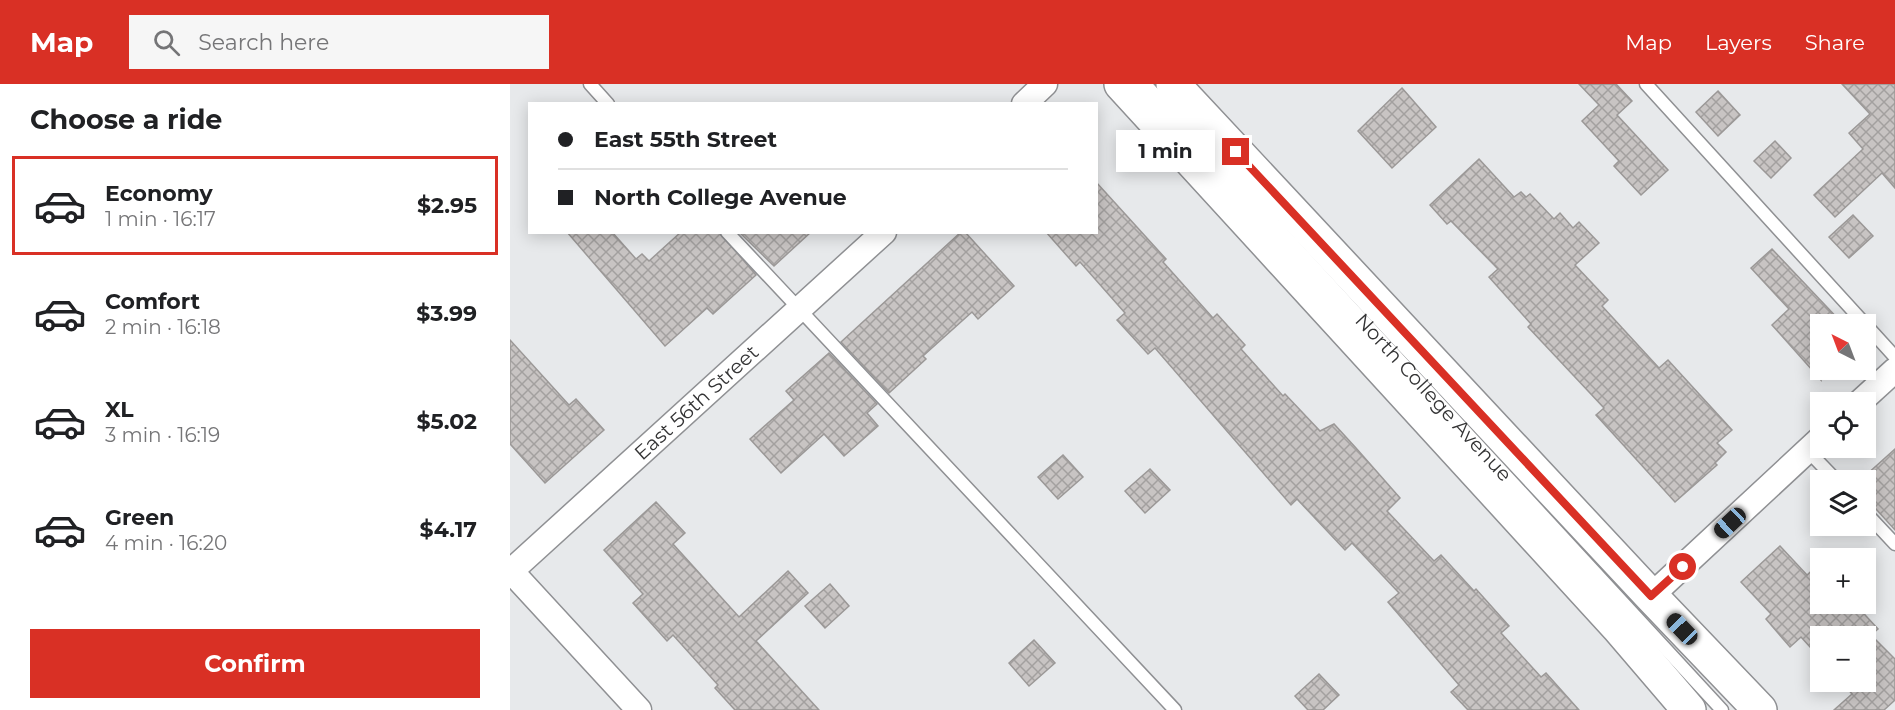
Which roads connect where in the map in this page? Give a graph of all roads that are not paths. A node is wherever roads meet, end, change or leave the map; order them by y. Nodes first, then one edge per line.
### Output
1 (590, 84) edge
2 (1045, 84) edge
3 (1120, 84) edge
4 (1145, 84) edge
5 (1173, 84) edge
6 (1646, 84) edge
7 (606, 102) edge
8 (1026, 102) edge
9 (730, 234) edge
10 (882, 234) edge
11 (800, 310) junction
12 (1857, 314) edge
13 (1876, 335) edge
14 (1895, 357) edge
15 (1895, 370) edge
16 (1871, 392) edge
17 (1810, 449) edge
18 (1876, 524) edge
19 (1895, 544) edge
20 (510, 571) edge
21 (1651, 596) junction
22 (639, 710) edge
23 (1175, 710) edge
24 (1689, 710) edge
25 (1722, 710) edge
26 (1760, 710) edge

1 - 7 lane
2 - 8 street
3 - 24 main road, North College Avenue
4 - 25 lane, North College Avenue
5 - 21 main road, North College Avenue
6 - 12 lane
9 - 11 lane
10 - 11 street, East 56th Street
11 - 20 street, East 56th Street
11 - 23 lane
13 - 14 lane
15 - 16 street
17 - 21 street
18 - 19 lane
20 - 22 street
21 - 26 main road, North College Avenue

